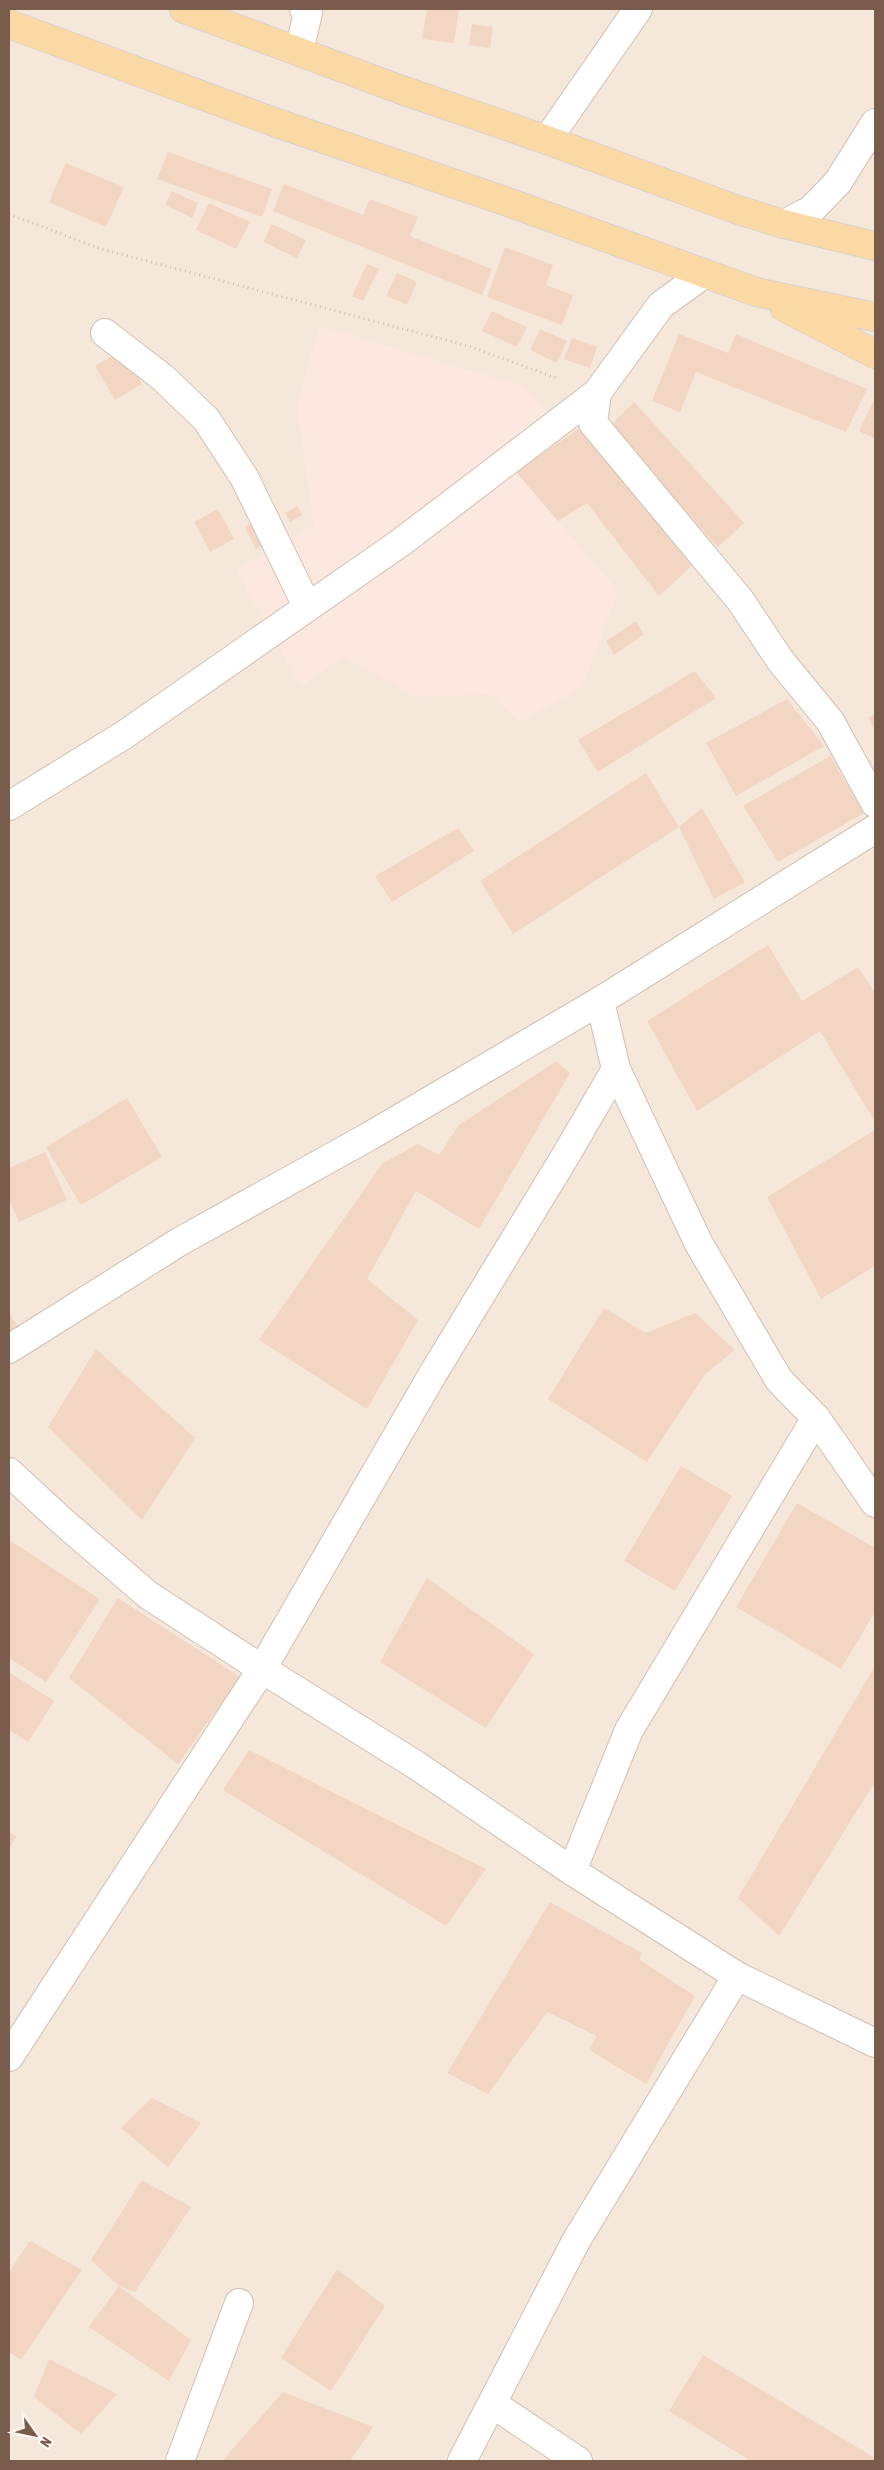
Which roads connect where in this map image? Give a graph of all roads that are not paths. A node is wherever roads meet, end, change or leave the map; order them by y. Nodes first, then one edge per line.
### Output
1 (184, 9) edge
2 (638, 9) edge
3 (308, 10) edge
4 (9, 24) edge
5 (299, 52) junction
6 (875, 123) edge
7 (547, 140) junction
8 (784, 224) junction
9 (875, 246) edge
10 (875, 263) edge
11 (704, 274) junction
12 (756, 292) junction
13 (875, 317) edge
14 (105, 333) dead end
15 (875, 354) edge
16 (597, 393) junction
17 (307, 606) junction
18 (875, 803) edge
19 (9, 806) edge
20 (875, 829) edge
21 (600, 1001) junction
22 (616, 1069) junction
23 (9, 1349) edge
24 (816, 1418) junction
25 (9, 1473) edge
26 (875, 1503) edge
27 (262, 1669) junction
28 (572, 1871) junction
29 (737, 1976) junction
30 (875, 2043) edge
31 (9, 2057) edge
32 (239, 2304) dead end
33 (493, 2404) junction
34 (180, 2461) edge
35 (462, 2461) edge
36 (578, 2461) edge

1 - 5 main road
2 - 7 street
3 - 5 street
4 - 11 main road
5 - 7 main road
6 - 8 street
7 - 8 main road
8 - 9 main road
8 - 10 main road
11 - 12 main road
11 - 16 street
12 - 13 main road
12 - 15 main road
14 - 17 street
16 - 17 street
16 - 18 street
17 - 19 street
20 - 21 street
21 - 22 street
21 - 23 street
22 - 24 street
22 - 27 street
24 - 26 street
24 - 28 street
25 - 27 street
27 - 28 street
27 - 31 street
28 - 29 street
29 - 30 street
29 - 33 street
32 - 34 street
33 - 35 street
33 - 36 street

